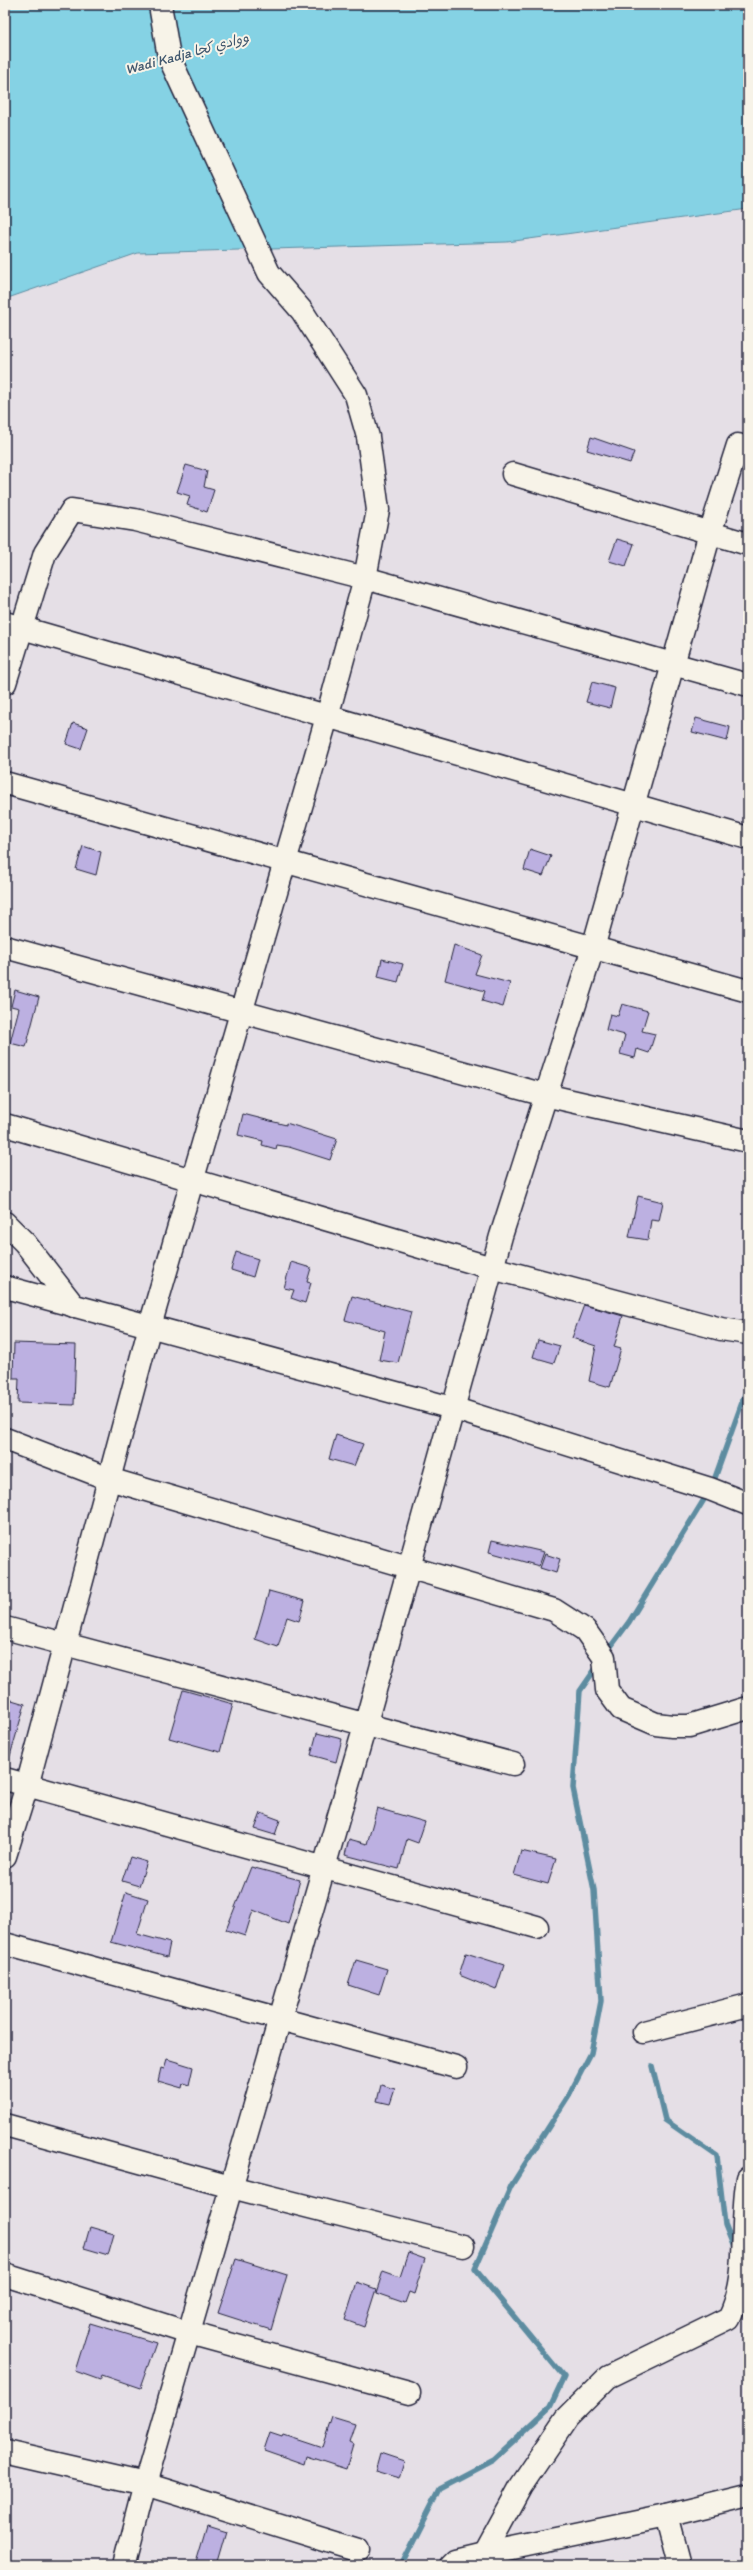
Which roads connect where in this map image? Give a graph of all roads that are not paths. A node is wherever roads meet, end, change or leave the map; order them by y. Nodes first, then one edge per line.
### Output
1 (160, 5) edge
2 (738, 445) dead end
3 (513, 474) dead end
4 (710, 533) junction
5 (748, 544) edge
6 (365, 578) junction
7 (13, 626) edge
8 (673, 664) junction
9 (5, 683) edge
10 (748, 685) edge
11 (327, 717) junction
12 (5, 783) edge
13 (633, 807) junction
14 (748, 838) edge
15 (286, 860) junction
16 (5, 948) edge
17 (593, 948) junction
18 (748, 991) edge
19 (240, 1013) junction
20 (545, 1095) junction
21 (5, 1125) edge
22 (748, 1141) edge
23 (192, 1181) junction
24 (5, 1223) edge
25 (492, 1268) junction
26 (5, 1287) edge
27 (74, 1306) junction
28 (150, 1326) junction
29 (748, 1333) edge
30 (452, 1408) junction
31 (5, 1439) edge
32 (110, 1479) junction
33 (748, 1504) edge
34 (409, 1567) junction
35 (5, 1628) edge
36 (64, 1644) junction
37 (748, 1708) edge
38 (365, 1726) junction
39 (513, 1764) dead end
40 (5, 1780) edge
41 (27, 1786) junction
42 (5, 1856) edge
43 (324, 1868) junction
44 (537, 1927) dead end
45 (5, 1944) edge
46 (748, 2005) edge
47 (280, 2018) junction
48 (644, 2032) dead end
49 (456, 2067) dead end
50 (5, 2125) edge
51 (748, 2178) edge
52 (231, 2187) junction
53 (463, 2246) dead end
54 (5, 2275) edge
55 (189, 2333) junction
56 (409, 2393) dead end
57 (5, 2452) edge
58 (145, 2484) junction
59 (748, 2496) edge
60 (666, 2516) junction
61 (358, 2550) dead end
62 (484, 2554) junction
63 (124, 2565) edge
64 (451, 2565) edge
65 (679, 2565) edge

1 - 6 street
2 - 4 street
3 - 4 street
4 - 5 street
4 - 8 street
6 - 7 street
6 - 8 street
6 - 11 street
7 - 9 street
7 - 11 street
8 - 10 street
8 - 13 street
11 - 13 street
11 - 15 street
12 - 15 street
13 - 14 street
13 - 17 street
15 - 17 street
15 - 19 street
16 - 19 street
17 - 18 street
17 - 20 street
19 - 20 street
19 - 23 street
20 - 22 street
20 - 25 street
21 - 23 street
23 - 25 street
23 - 28 street
24 - 27 street
25 - 29 street
25 - 30 street
26 - 27 street
27 - 28 street
28 - 30 street
28 - 32 street
30 - 33 street
30 - 34 street
31 - 32 street
32 - 34 street
32 - 36 street
34 - 37 street
34 - 38 street
35 - 36 street
36 - 38 street
36 - 41 street
38 - 39 street
38 - 43 street
40 - 41 street
41 - 42 street
41 - 43 street
43 - 44 street
43 - 47 street
45 - 47 street
46 - 48 street
47 - 49 street
47 - 52 street
50 - 52 street
51 - 62 street
52 - 53 street
52 - 55 street
54 - 55 street
55 - 56 street
55 - 58 street
57 - 58 street
58 - 61 street
58 - 63 street
59 - 60 street
60 - 62 street
60 - 65 street
62 - 64 street

